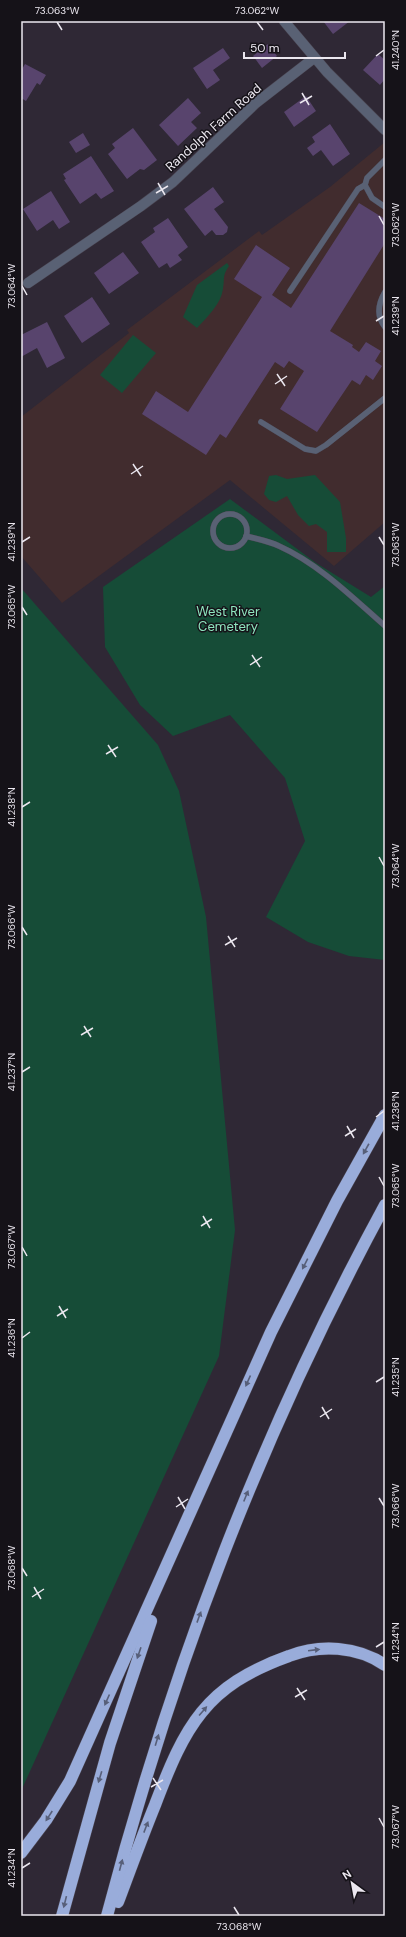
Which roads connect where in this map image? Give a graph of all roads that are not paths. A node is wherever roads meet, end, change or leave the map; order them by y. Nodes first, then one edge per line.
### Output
1 (284, 21) edge
2 (314, 58) junction
3 (385, 130) edge
4 (385, 160) edge
5 (365, 185) junction
6 (385, 207) edge
7 (28, 282) dead end
8 (290, 291) dead end
9 (385, 292) edge
10 (385, 327) edge
11 (385, 398) edge
12 (261, 422) dead end
13 (246, 536) junction
14 (385, 626) edge
15 (385, 1115) edge
16 (385, 1205) edge
17 (192, 1511) junction
18 (385, 1665) edge
19 (21, 1853) edge
20 (62, 1916) edge
21 (107, 1916) edge
22 (112, 1916) edge

1 - 2 street
2 - 3 street
2 - 7 street, Randolph Farm Road
4 - 5 lane
5 - 6 lane
5 - 8 lane
9 - 10 lane
11 - 12 lane
13 - 13 lane
13 - 14 lane
15 -> 17 highway
21 -> 16 highway
17 -> 19 highway
17 -> 20 highway
22 -> 18 highway

